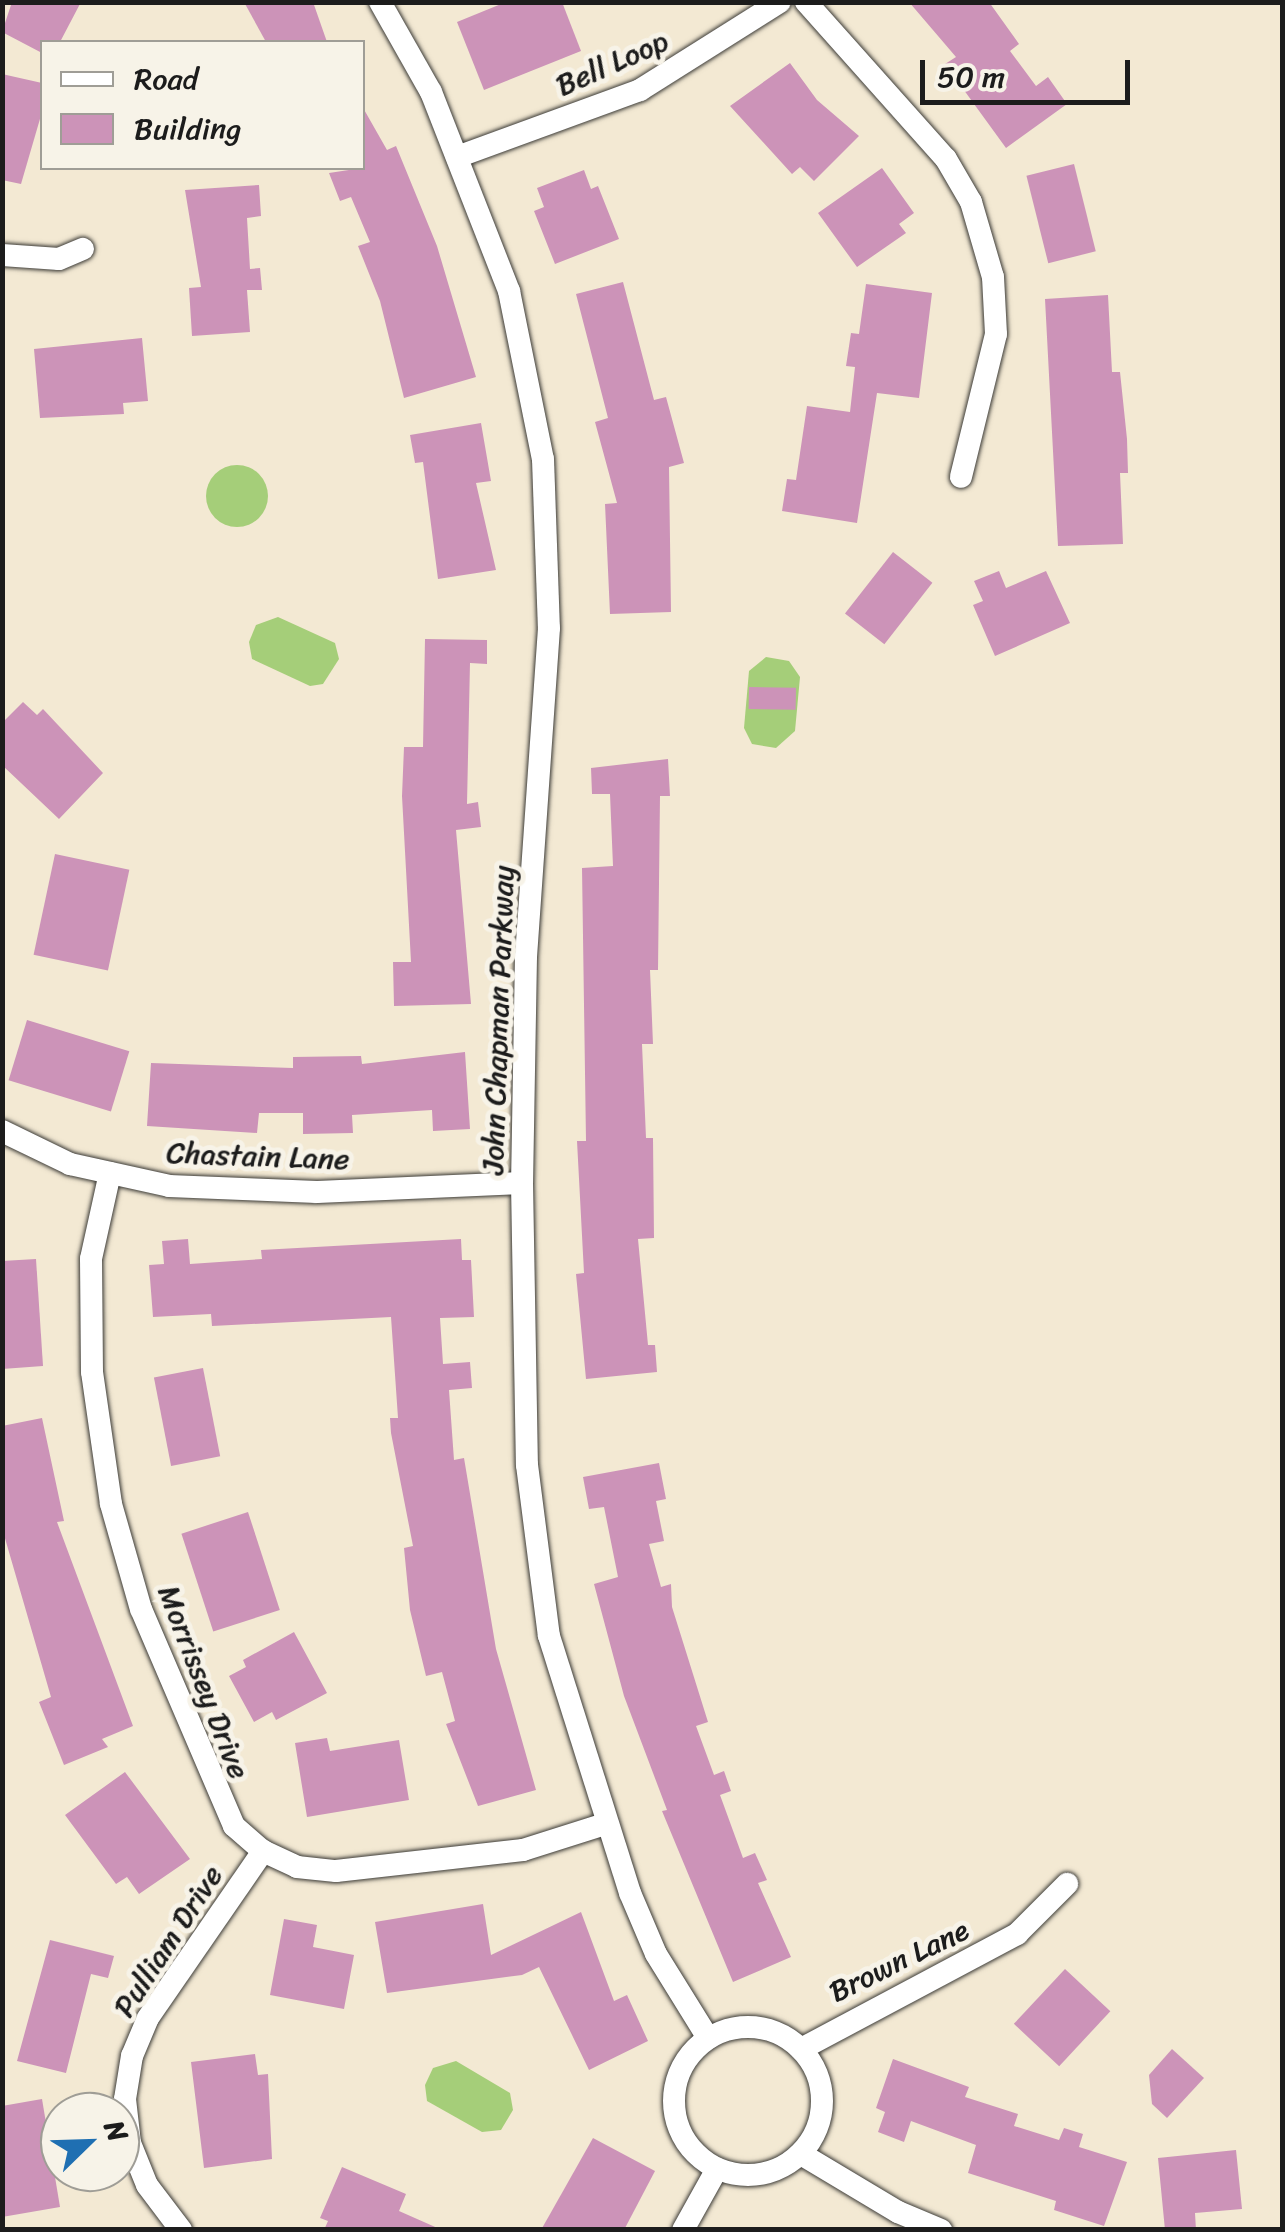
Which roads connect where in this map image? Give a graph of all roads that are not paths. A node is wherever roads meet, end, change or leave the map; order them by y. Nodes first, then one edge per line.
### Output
1 (380, 2) edge
2 (780, 2) edge
3 (806, 2) edge
4 (457, 158) junction
5 (83, 249) dead end
6 (2, 254) edge
7 (961, 476) dead end
8 (2, 1131) edge
9 (110, 1173) junction
10 (522, 1184) junction
11 (605, 1824) junction
12 (264, 1852) junction
13 (1067, 1884) dead end
14 (708, 2038) junction
15 (801, 2049) junction
16 (801, 2154) junction
17 (717, 2169) junction
18 (182, 2230) edge
19 (683, 2230) edge
20 (941, 2230) edge

1 - 4 street, John Chapman Parkway
2 - 4 street, Bell Loop
3 - 7 street
4 - 10 street, John Chapman Parkway
5 - 6 street
8 - 9 street, Chastain Lane
9 - 10 street, Chastain Lane
9 - 12 street, Morrissey Drive
10 - 11 street, John Chapman Parkway
11 - 12 street, Morrissey Drive
11 - 14 street, John Chapman Parkway
12 - 18 street, Pulliam Drive
13 - 15 street, Brown Lane
14 - 15 street
14 - 17 street
15 - 16 street
16 - 17 street
16 - 20 street
17 - 19 street

